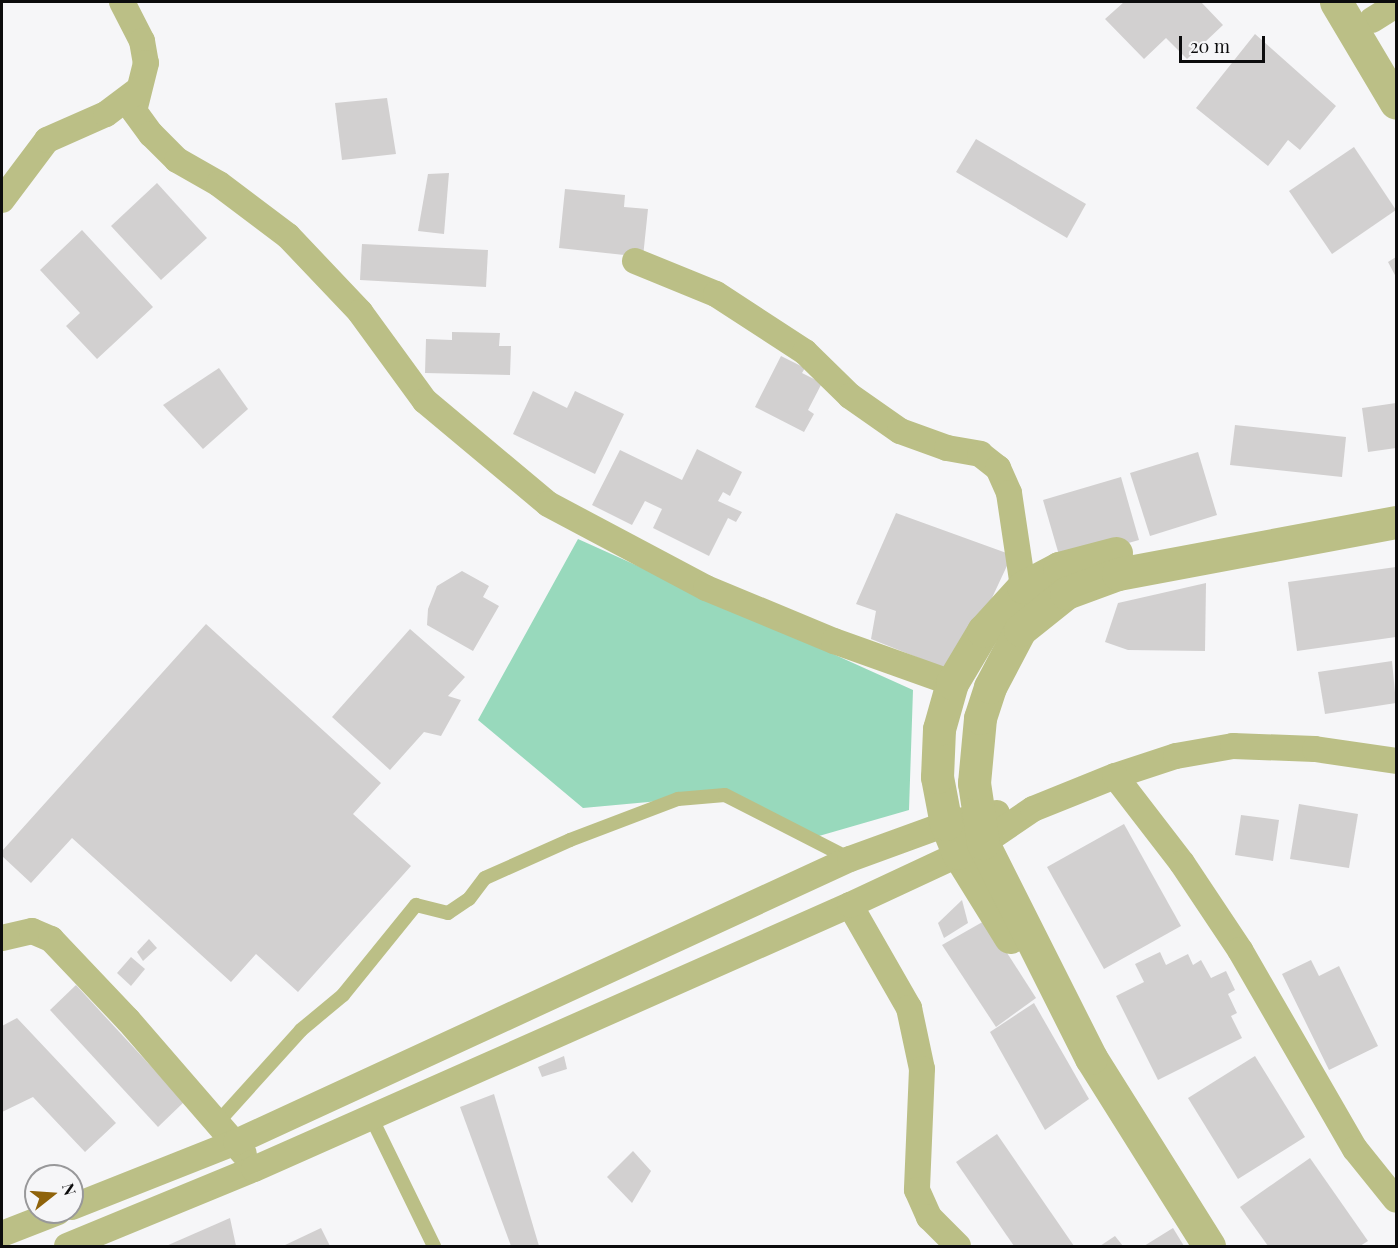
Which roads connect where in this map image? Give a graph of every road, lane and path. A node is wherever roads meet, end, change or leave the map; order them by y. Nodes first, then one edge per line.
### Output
1 (122, 2) edge
2 (1336, 2) edge
3 (1376, 9) edge
4 (1396, 61) edge
5 (138, 90) junction
6 (1396, 103) edge
7 (2, 200) edge
8 (635, 261) dead end
9 (1396, 500) edge
10 (1396, 522) edge
11 (1248, 538) junction
12 (1023, 587) junction
13 (952, 683) junction
14 (1396, 761) edge
15 (1115, 776) junction
16 (966, 834) junction
17 (850, 859) junction
18 (850, 905) junction
19 (2, 938) edge
20 (371, 1117) junction
21 (218, 1122) junction
22 (236, 1142) junction
23 (254, 1169) junction
24 (1396, 1200) edge
25 (84, 1202) edge
26 (27, 1224) edge
27 (2, 1234) edge
28 (67, 1246) edge
29 (434, 1246) edge
30 (958, 1246) edge
31 (1209, 1246) edge

1 - 5 street
2 - 6 street
3 - 4 street
5 - 7 street
5 - 13 street
8 - 12 street
9 - 11 street
10 - 11 street
11 - 12 street
11 - 16 street
12 - 13 street
13 - 16 street
14 - 15 street
15 - 16 street
15 - 24 street
16 - 17 street
16 - 18 street
16 - 31 street
17 - 21 lane
17 - 22 street
18 - 20 street
18 - 30 street
19 - 21 street
20 - 23 street
20 - 29 lane
21 - 22 street
22 - 23 street
22 - 25 street
23 - 28 street
26 - 27 street

